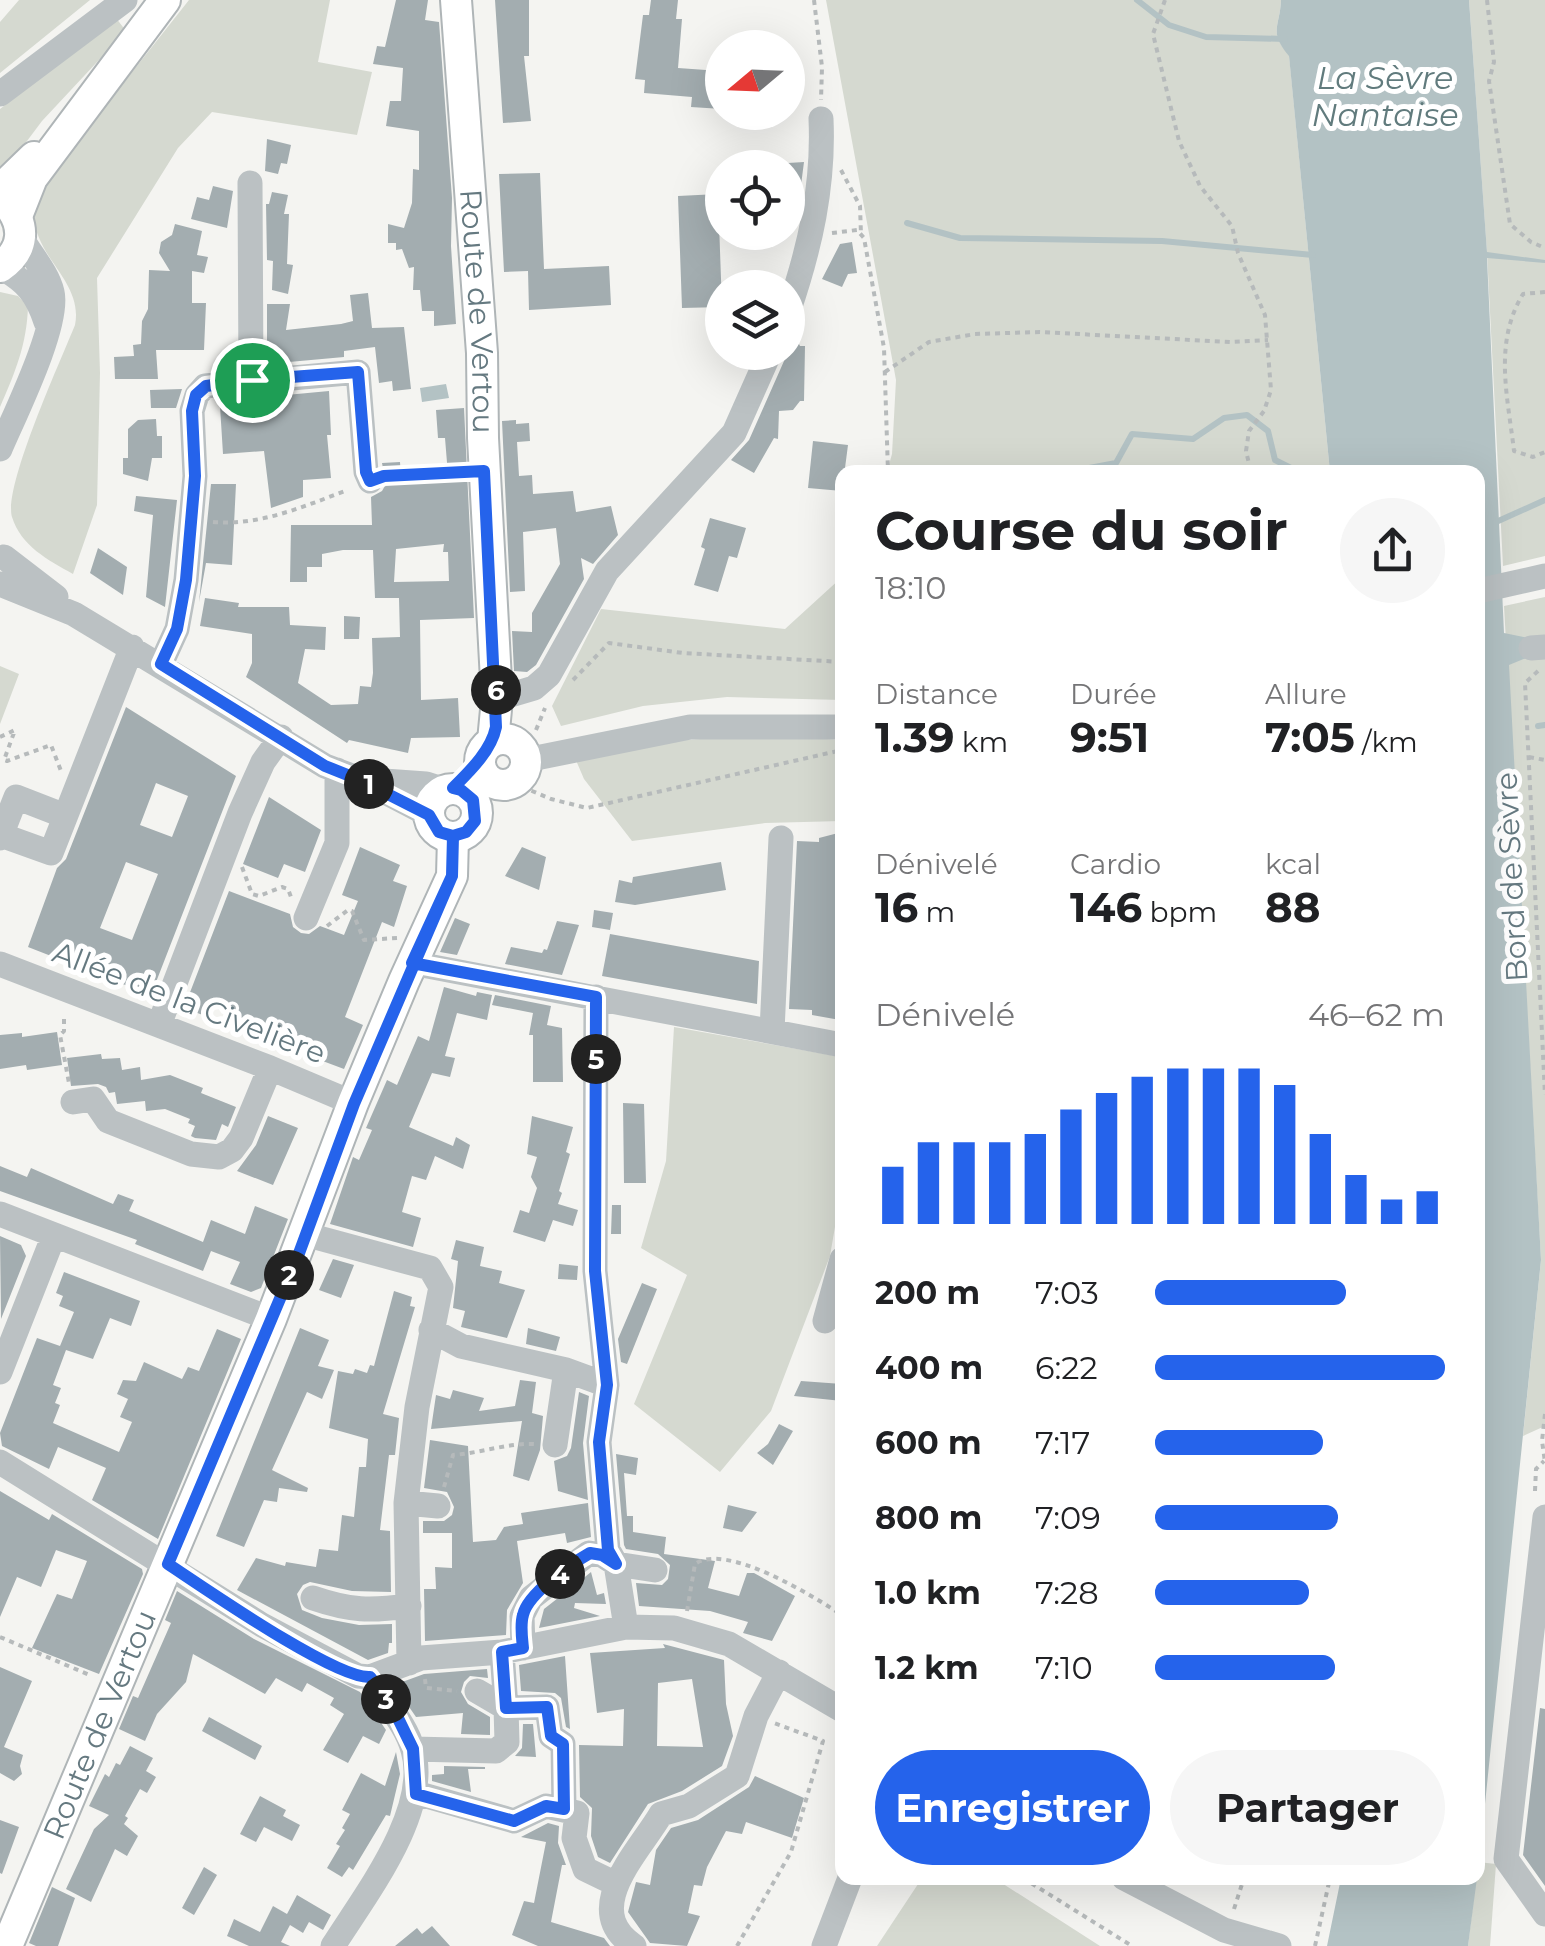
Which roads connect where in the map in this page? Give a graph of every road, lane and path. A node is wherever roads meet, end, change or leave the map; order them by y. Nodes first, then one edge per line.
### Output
1 (126, 0) edge
2 (165, 0) edge
3 (456, 0) edge
4 (814, 0) edge
5 (1488, 0) edge
6 (1164, 3) edge
7 (0, 94) edge
8 (821, 119) joint
9 (63, 132) junction
10 (839, 166) dead end
11 (250, 182) dead end
12 (0, 190) edge
13 (13, 218) edge
14 (861, 235) junction
15 (812, 236) junction
16 (1545, 248) edge
17 (0, 267) edge
18 (801, 270) edge
19 (1545, 292) edge
20 (48, 326) junction
21 (1268, 340) junction
22 (762, 370) edge
23 (885, 372) junction
24 (252, 380) junction
25 (0, 449) edge
26 (1545, 452) edge
27 (888, 465) edge
28 (1250, 465) edge
29 (484, 471) junction
30 (370, 481) junction
31 (190, 520) junction
32 (1, 554) edge
33 (1545, 576) edge
34 (0, 584) edge
35 (1485, 589) edge
36 (74, 614) junction
37 (132, 647) junction
38 (1540, 653) edge
39 (835, 662) edge
40 (161, 664) junction
41 (571, 681) dead end
42 (496, 699) junction
43 (546, 707) dead end
44 (835, 727) edge
45 (536, 730) dead end
46 (0, 737) edge
47 (281, 737) junction
48 (486, 751) junction
49 (835, 752) edge
50 (1529, 755) junction
51 (1542, 758) edge
52 (348, 775) junction
53 (514, 776) junction
54 (451, 800) junction
55 (68, 807) junction
56 (1, 837) edge
57 (781, 838) dead end
58 (306, 918) dead end
59 (412, 963) junction
60 (0, 964) edge
61 (1542, 981) edge
62 (596, 997) junction
63 (64, 1018) dead end
64 (159, 1025) junction
65 (772, 1031) junction
66 (835, 1044) edge
67 (270, 1068) junction
68 (1545, 1095) edge
69 (72, 1102) joint
70 (354, 1104) junction
71 (0, 1214) edge
72 (304, 1234) junction
73 (54, 1235) junction
74 (835, 1282) edge
75 (272, 1319) junction
76 (824, 1321) dead end
77 (431, 1330) junction
78 (566, 1370) junction
79 (0, 1372) edge
80 (607, 1385) junction
81 (1545, 1414) edge
82 (555, 1445) joint
83 (1545, 1461) edge
84 (0, 1462) edge
85 (1534, 1491) dead end
86 (406, 1503) junction
87 (438, 1506) joint
88 (1545, 1516) edge
89 (168, 1564) junction
90 (616, 1564) junction
91 (656, 1570) dead end
92 (1541, 1579) edge
93 (314, 1598) dead end
94 (409, 1606) junction
95 (835, 1611) edge
96 (626, 1627) junction
97 (684, 1630) junction
98 (0, 1637) edge
99 (512, 1650) junction
100 (415, 1661) junction
101 (779, 1672) junction
102 (370, 1677) junction
103 (116, 1686) junction
104 (477, 1691) joint
105 (835, 1706) edge
106 (506, 1708) junction
107 (756, 1716) junction
108 (413, 1749) junction
109 (416, 1794) junction
110 (564, 1809) junction
111 (614, 1883) junction
112 (847, 1885) edge
113 (1034, 1885) edge
114 (1137, 1885) edge
115 (1242, 1885) edge
116 (1328, 1885) edge
117 (1234, 1909) dead end
118 (1545, 1914) edge
119 (343, 1942) edge
120 (7, 1946) edge
121 (634, 1946) edge
122 (737, 1946) edge
123 (824, 1946) edge
124 (1132, 1946) edge
125 (1279, 1946) edge
126 (1315, 1946) edge

1 - 7 street
2 - 9 main road
3 - 29 main road, Route de Vertou
4 - 8 path
5 - 16 path
6 - 21 path
8 - 15 street
9 - 12 main road
9 - 13 main road
10 - 14 path
11 - 24 street
13 - 17 main road
13 - 20 street
14 - 15 path
14 - 23 path
15 - 18 street
17 - 20 street
19 - 26 path
20 - 25 street
21 - 23 path
21 - 28 path
22 - 42 street
23 - 27 path
24 - 30 street
24 - 31 street
29 - 30 path
29 - 42 main road, Route de Vertou
30 - 31 path
31 - 40 street
32 - 36 street
33 - 35 street
34 - 36 street
36 - 37 street
37 - 40 street
37 - 55 street
38 - 50 path, Bord de Sèvre
39 - 41 path
40 - 47 street
42 - 48 main road, Route de Vertou
43 - 45 path
44 - 53 street
46 - 55 path
47 - 52 street
47 - 64 street
48 - 53 main road
48 - 53 main road
48 - 54 main road
49 - 53 path
50 - 51 path
50 - 61 path, Bord de Sèvre
52 - 54 street
52 - 58 street
53 - 54 main road
54 - 59 main road, Route de Vertou
55 - 56 street
55 - 56 street
57 - 65 street
59 - 62 street
59 - 70 main road, Route de Vertou
60 - 64 street, Allée de la Civelière
61 - 68 path, Bord de Sèvre
62 - 65 street
62 - 80 street
63 - 69 path
64 - 67 street, Allée de la Civelière
65 - 66 street
67 - 69 street
67 - 70 street, Allée de la Civelière
70 - 72 main road, Route de Vertou
71 - 73 street
72 - 75 main road, Route de Vertou
72 - 77 street
73 - 75 street
73 - 79 street
74 - 76 street
75 - 89 main road, Route de Vertou
77 - 78 street
77 - 86 street
78 - 80 street
78 - 82 street
80 - 90 street
81 - 83 path
82 - 87 path
83 - 85 path
84 - 89 street
86 - 87 street
86 - 94 street
88 - 92 street
89 - 102 street
89 - 103 main road, Route de Vertou
90 - 91 street
90 - 96 street
90 - 99 street
92 - 118 street
93 - 94 street
94 - 100 street
95 - 97 path
96 - 97 street
96 - 99 street
97 - 101 street
98 - 103 path
99 - 100 street
99 - 106 street
100 - 102 street
100 - 104 path
101 - 105 street
101 - 107 street
102 - 108 street
103 - 120 main road, Route de Vertou
104 - 106 street
106 - 108 street
106 - 110 street
107 - 111 street
107 - 122 path
108 - 109 street
109 - 110 street
109 - 119 street
110 - 111 street
111 - 121 street
112 - 123 street
113 - 124 path
114 - 125 street
115 - 117 path
116 - 126 path

